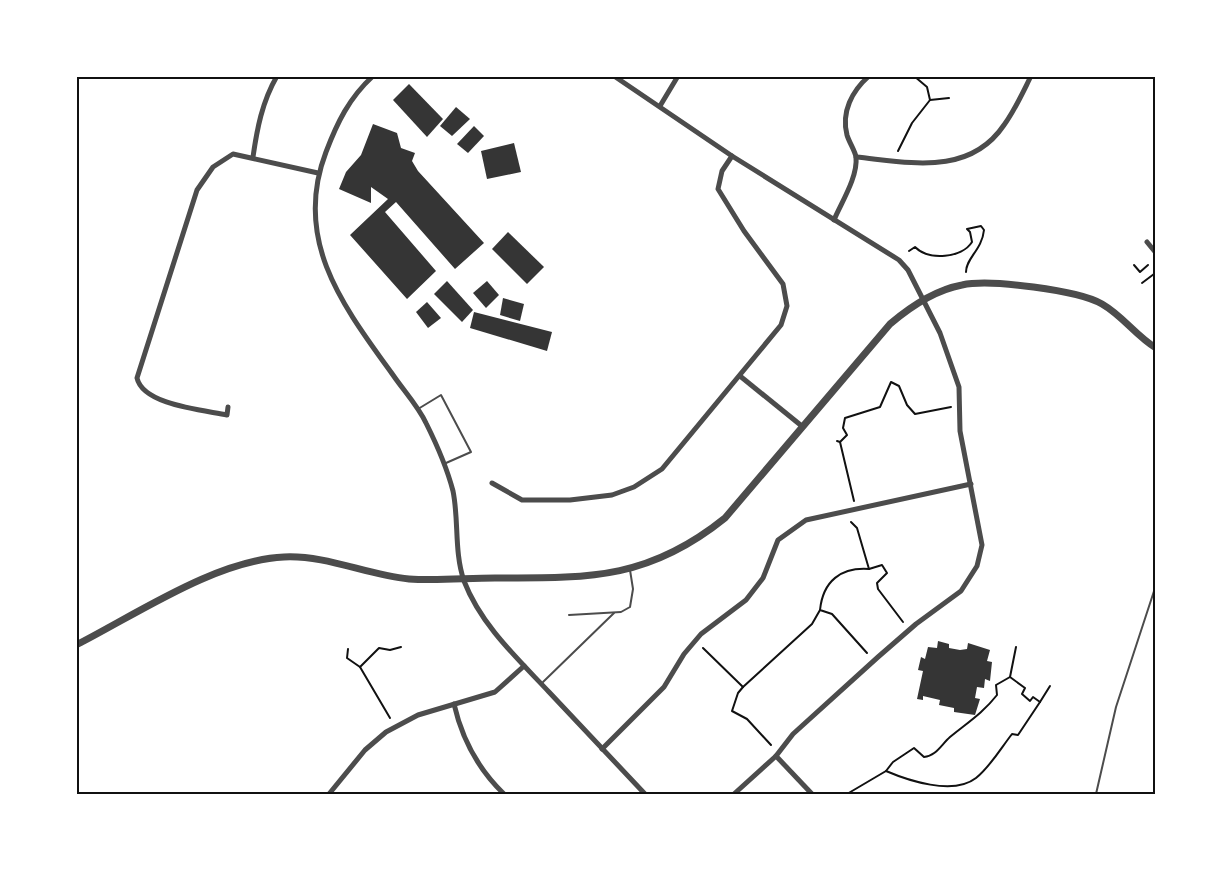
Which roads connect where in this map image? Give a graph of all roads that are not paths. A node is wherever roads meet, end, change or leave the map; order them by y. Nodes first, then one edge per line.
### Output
1 (277, 76) edge
2 (373, 76) edge
3 (614, 76) edge
4 (678, 76) edge
5 (869, 76) edge
6 (1031, 76) edge
7 (660, 106) junction
8 (732, 156) junction
9 (856, 157) junction
10 (253, 158) junction
11 (318, 173) junction
12 (834, 220) junction
13 (1147, 242) dead end
14 (1155, 253) edge
15 (924, 300) junction
16 (1155, 348) edge
17 (740, 376) junction
18 (228, 407) dead end
19 (418, 410) junction
20 (803, 427) junction
21 (444, 464) junction
22 (492, 483) dead end
23 (971, 484) junction
24 (630, 570) junction
25 (463, 578) junction
26 (1155, 585) edge
27 (614, 613) junction
28 (569, 615) dead end
29 (76, 645) edge
30 (524, 666) junction
31 (541, 684) junction
32 (454, 704) junction
33 (602, 749) junction
34 (776, 756) junction
35 (329, 795) edge
36 (504, 795) edge
37 (645, 795) edge
38 (734, 795) edge
39 (812, 795) edge
40 (1096, 795) edge

1 - 10 street
2 - 11 street
3 - 7 street
4 - 7 street
5 - 9 street
6 - 9 street
7 - 8 street
8 - 12 street
8 - 17 street
9 - 12 street
10 - 11 street
10 - 18 street
11 - 19 street
12 - 15 street
13 - 14 street
15 - 16 street
15 - 20 street
15 - 23 street
17 - 20 street
17 - 22 street
19 - 21 street
19 - 21 lane
20 - 24 street
21 - 25 street
23 - 33 street
23 - 34 street
24 - 25 street
24 - 27 lane
25 - 29 street
25 - 30 street
26 - 40 lane
27 - 28 lane
27 - 31 lane
30 - 31 street
30 - 32 street
31 - 33 street
32 - 35 street
32 - 36 street
33 - 37 street
34 - 38 street
34 - 39 street

